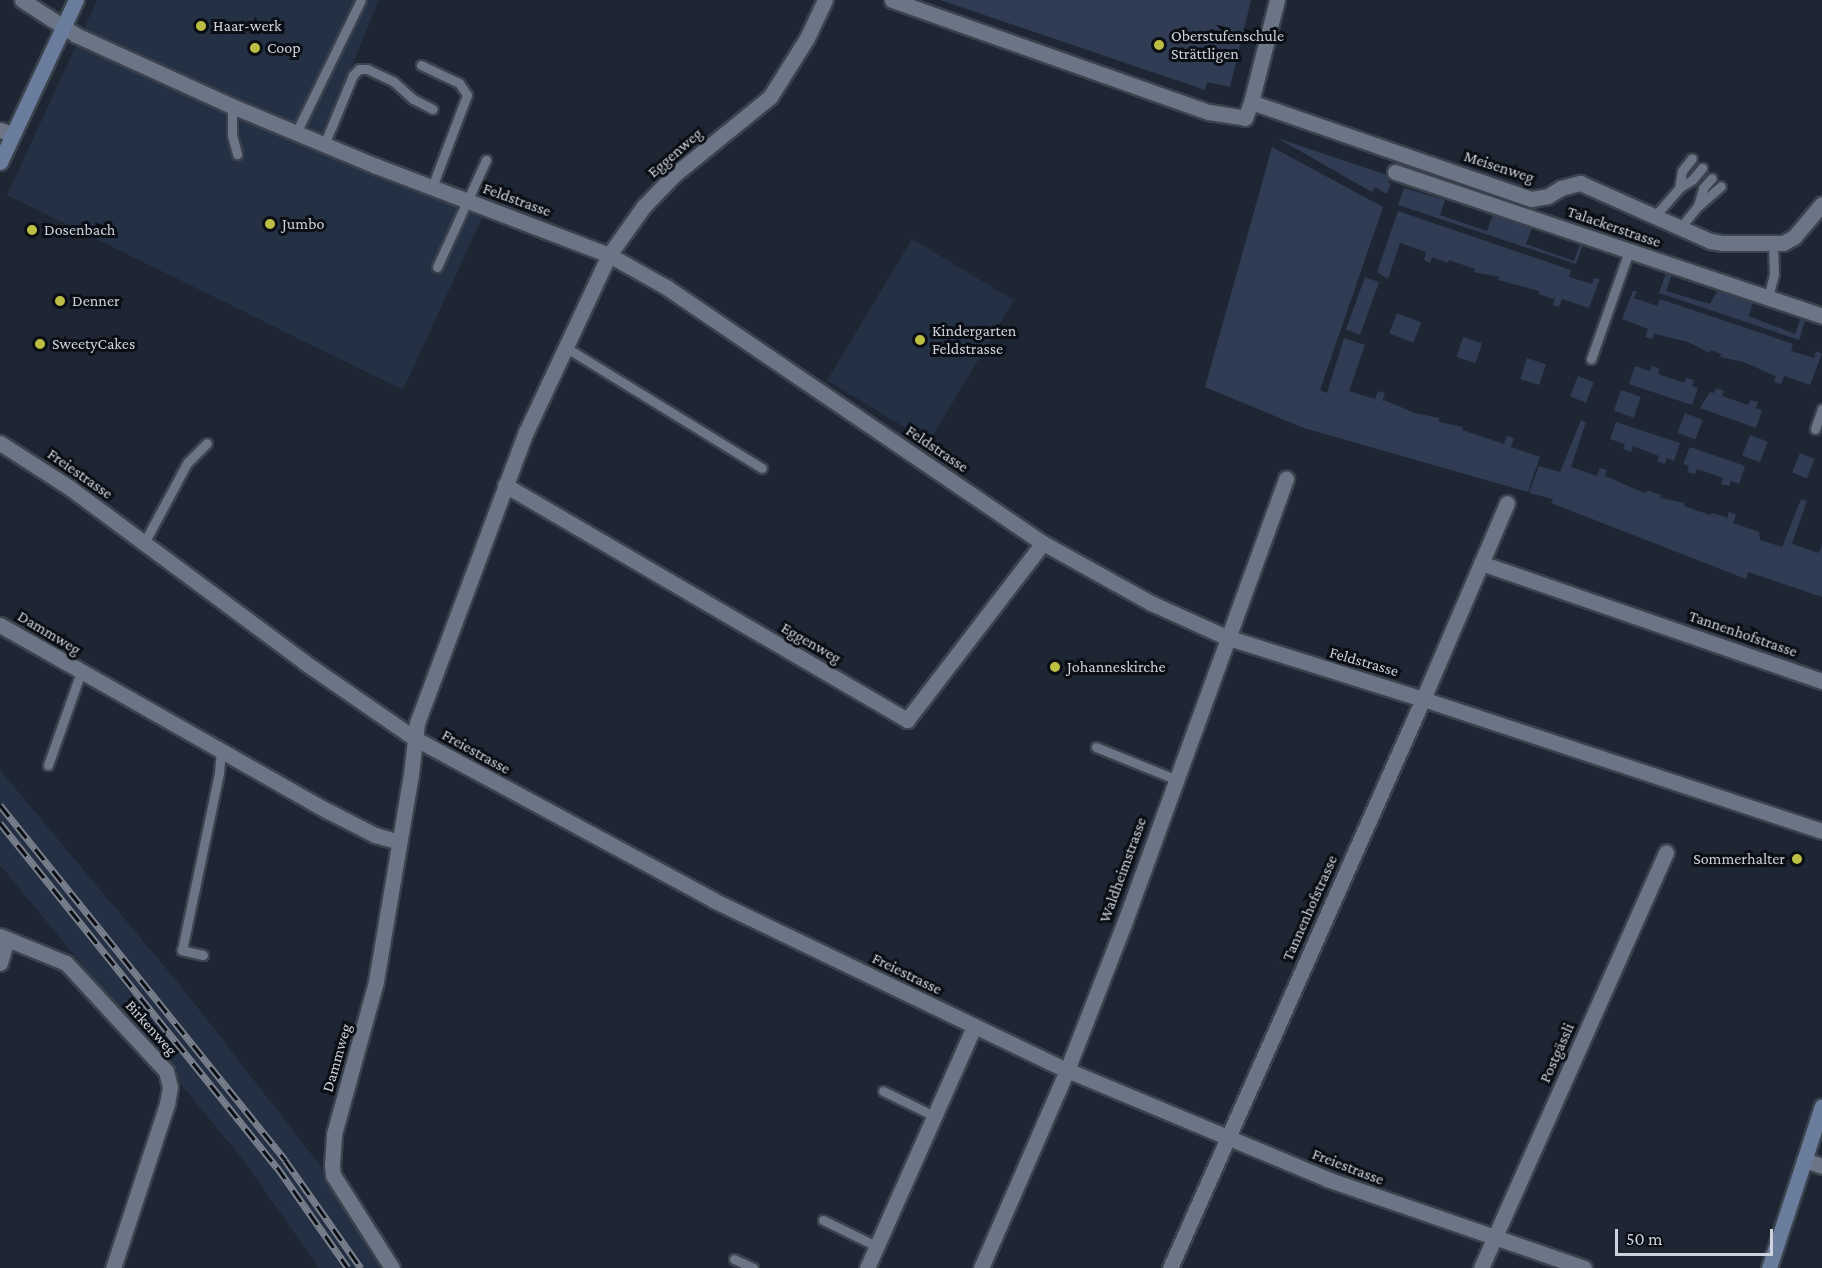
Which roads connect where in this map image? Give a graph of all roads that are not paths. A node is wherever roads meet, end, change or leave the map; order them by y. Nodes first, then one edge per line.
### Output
1 (22, 0) edge
2 (76, 0) edge
3 (361, 0) edge
4 (825, 0) edge
5 (892, 0) edge
6 (1277, 0) edge
7 (63, 28) junction
8 (421, 65) dead end
9 (1251, 102) junction
10 (232, 106) junction
11 (433, 109) dead end
12 (6, 132) edge
13 (296, 133) junction
14 (324, 145) junction
15 (237, 154) dead end
16 (1692, 158) dead end
17 (486, 160) dead end
18 (0, 162) edge
19 (1702, 168) dead end
20 (1395, 172) dead end
21 (1712, 178) dead end
22 (1721, 186) dead end
23 (432, 187) junction
24 (1679, 188) junction
25 (469, 201) junction
26 (1822, 204) edge
27 (1698, 206) junction
28 (1655, 216) junction
29 (1680, 228) junction
30 (1773, 244) junction
31 (1629, 251) junction
32 (609, 255) junction
33 (437, 267) dead end
34 (1768, 298) junction
35 (1822, 316) edge
36 (565, 347) junction
37 (1591, 359) dead end
38 (1822, 409) edge
39 (1815, 429) dead end
40 (0, 443) edge
41 (207, 443) dead end
42 (762, 468) dead end
43 (1286, 479) dead end
44 (505, 485) junction
45 (1507, 503) dead end
46 (144, 543) junction
47 (1043, 543) junction
48 (1481, 563) junction
49 (0, 625) edge
50 (1226, 637) junction
51 (81, 672) junction
52 (1822, 681) edge
53 (1423, 699) junction
54 (414, 738) junction
55 (1096, 747) dead end
56 (221, 751) junction
57 (48, 765) dead end
58 (1175, 779) junction
59 (1822, 831) edge
60 (399, 842) junction
61 (1666, 852) dead end
62 (3, 938) edge
63 (203, 955) dead end
64 (0, 963) edge
65 (974, 1027) junction
66 (1067, 1070) junction
67 (883, 1091) dead end
68 (1822, 1106) edge
69 (933, 1116) junction
70 (1227, 1137) junction
71 (1804, 1160) junction
72 (1822, 1166) edge
73 (823, 1220) dead end
74 (1496, 1237) junction
75 (876, 1246) junction
76 (734, 1259) dead end
77 (113, 1268) edge
78 (392, 1268) edge
79 (753, 1268) edge
80 (867, 1268) edge
81 (981, 1268) edge
82 (1170, 1268) edge
83 (1481, 1268) edge
84 (1584, 1268) edge
85 (1769, 1268) edge

1 - 7 street, Feldstrasse
2 - 7 street
3 - 13 lane
4 - 32 street, Eggenweg
5 - 9 street
6 - 9 street
7 - 10 street, Feldstrasse
7 - 12 street
8 - 23 lane
9 - 28 street, Meisenweg
10 - 13 street, Feldstrasse
10 - 15 lane
11 - 14 lane
12 - 18 street
13 - 14 street, Feldstrasse
14 - 23 street, Feldstrasse
16 - 24 lane
17 - 25 lane
19 - 24 lane
20 - 31 street, Talackerstrasse
21 - 27 lane
22 - 27 lane
23 - 25 street, Feldstrasse
24 - 28 lane
25 - 32 street, Feldstrasse
25 - 33 lane
26 - 30 street, Meisenweg
27 - 29 lane
28 - 29 street, Meisenweg
29 - 30 street, Meisenweg
30 - 34 lane
31 - 34 street, Talackerstrasse
31 - 37 lane
32 - 36 street, Eggenweg
32 - 47 street, Feldstrasse
34 - 35 street, Talackerstrasse
36 - 42 lane
36 - 44 street, Eggenweg
38 - 39 lane
40 - 46 street, Freiestrasse
41 - 46 lane
43 - 50 street, Waldheimstrasse
44 - 47 street, Eggenweg
44 - 54 street, Eggenweg
45 - 48 street, Tannenhofstrasse
46 - 54 street, Freiestrasse
47 - 50 street, Feldstrasse
48 - 52 street, Tannenhofstrasse
48 - 53 street, Tannenhofstrasse
49 - 51 street, Dammweg
50 - 53 street, Feldstrasse
50 - 58 street, Waldheimstrasse
51 - 56 street, Dammweg
51 - 57 lane, Dammweg
53 - 59 street, Feldstrasse
53 - 70 street, Tannenhofstrasse
54 - 60 street, Dammweg
54 - 65 street, Freiestrasse
55 - 58 lane
56 - 60 street, Dammweg
56 - 63 lane
58 - 66 street, Waldheimstrasse
60 - 78 street, Dammweg
61 - 74 street, Postgässli
62 - 64 street
62 - 77 street, Birkenweg
65 - 66 street, Freiestrasse
65 - 69 street
66 - 70 street, Freiestrasse
66 - 81 street, Waldheimstrasse
67 - 69 lane
68 - 71 street
69 - 75 street
70 - 74 street, Freiestrasse
70 - 82 street, Tannenhofstrasse
71 - 72 street
71 - 85 street
73 - 75 lane
74 - 83 street, Postgässli
74 - 84 street, Freiestrasse
75 - 80 street
76 - 79 lane

